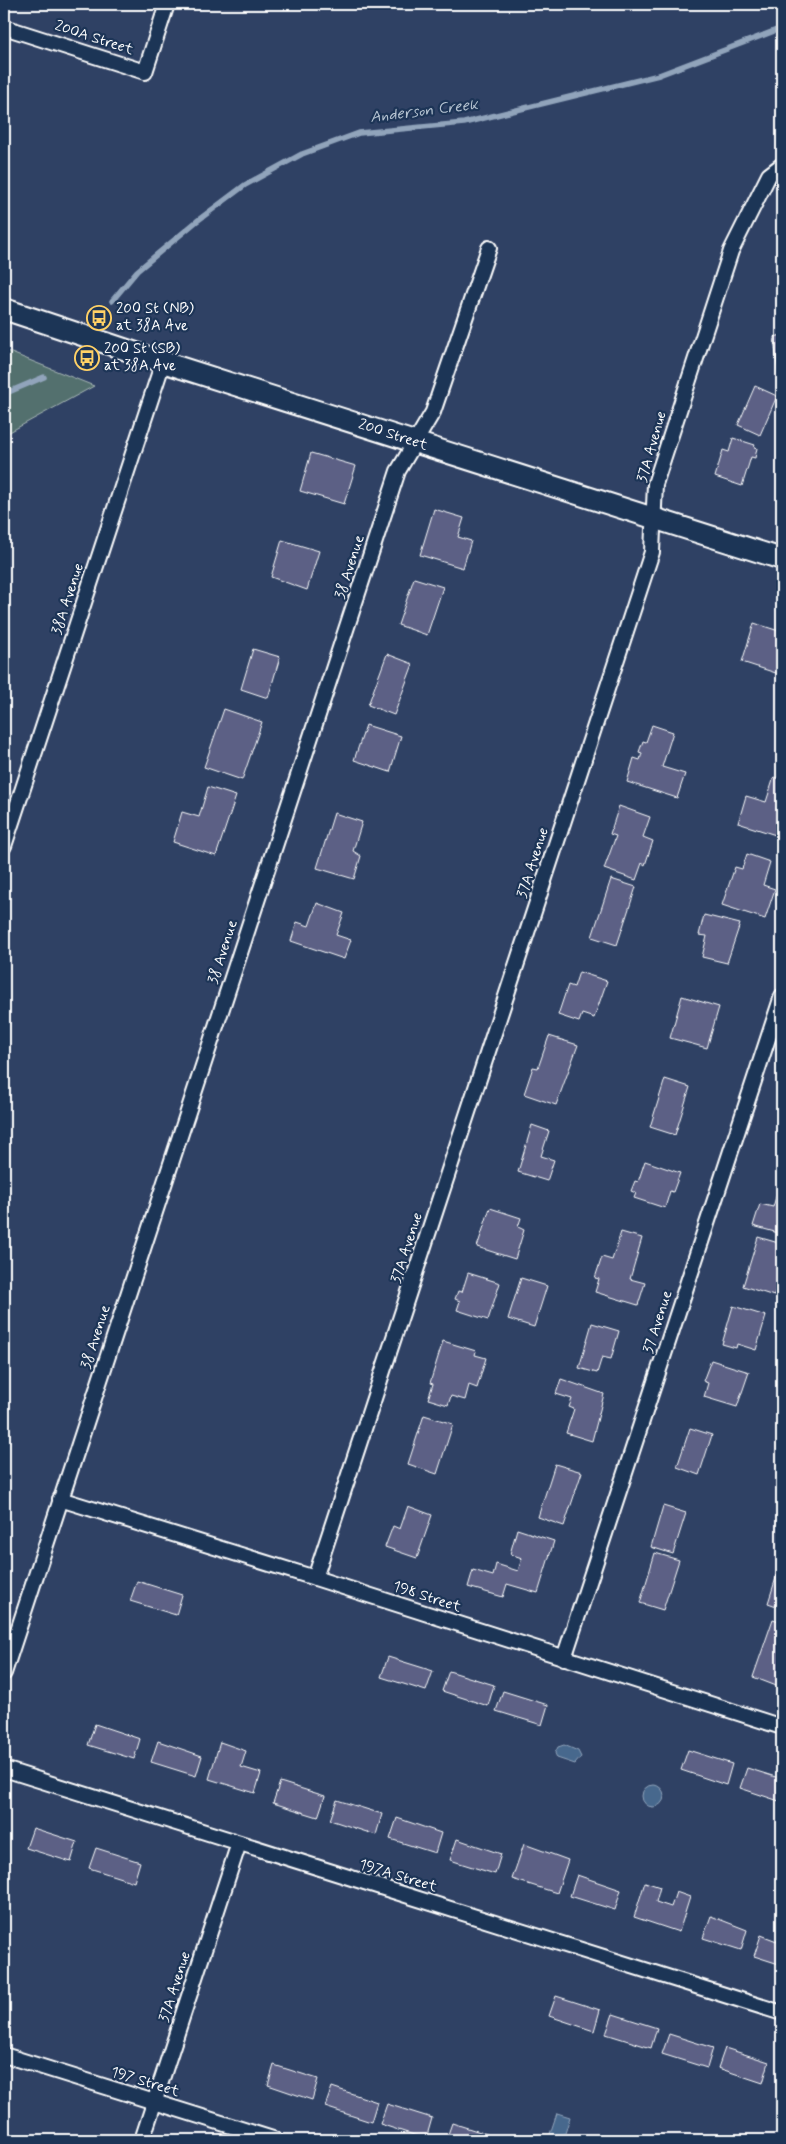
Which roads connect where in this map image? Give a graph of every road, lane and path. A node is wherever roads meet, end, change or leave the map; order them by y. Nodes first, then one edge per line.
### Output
1 (167, 4) edge
2 (4, 27) edge
3 (782, 165) edge
4 (489, 248) dead end
5 (4, 309) edge
6 (163, 362) junction
7 (415, 442) junction
8 (655, 519) junction
9 (782, 559) edge
10 (4, 846) edge
11 (782, 996) edge
12 (60, 1499) junction
13 (315, 1578) junction
14 (564, 1658) junction
15 (4, 1673) edge
16 (782, 1728) edge
17 (4, 1769) edge
18 (239, 1844) junction
19 (782, 2013) edge
20 (4, 2055) edge
21 (155, 2103) junction
22 (142, 2140) edge
23 (276, 2140) edge

1 - 2 street, 200A Street
3 - 8 street, 37A Avenue
4 - 7 street, 38 Avenue
5 - 6 main road, 200 Street
6 - 7 main road, 200 Street
6 - 10 street, 38A Avenue
7 - 8 main road, 200 Street
7 - 12 street, 38 Avenue
8 - 9 main road, 200 Street
8 - 13 street, 37A Avenue
11 - 14 street, 37 Avenue
12 - 13 street, 198 Street
12 - 15 street, 38 Avenue
13 - 14 street, 198 Street
14 - 16 street, 198 Street
17 - 18 street, 197A Street
18 - 19 street, 197A Street
18 - 21 street, 37A Avenue
20 - 21 street, 197 Street
21 - 22 street, 37A Avenue
21 - 23 street, 197 Street

